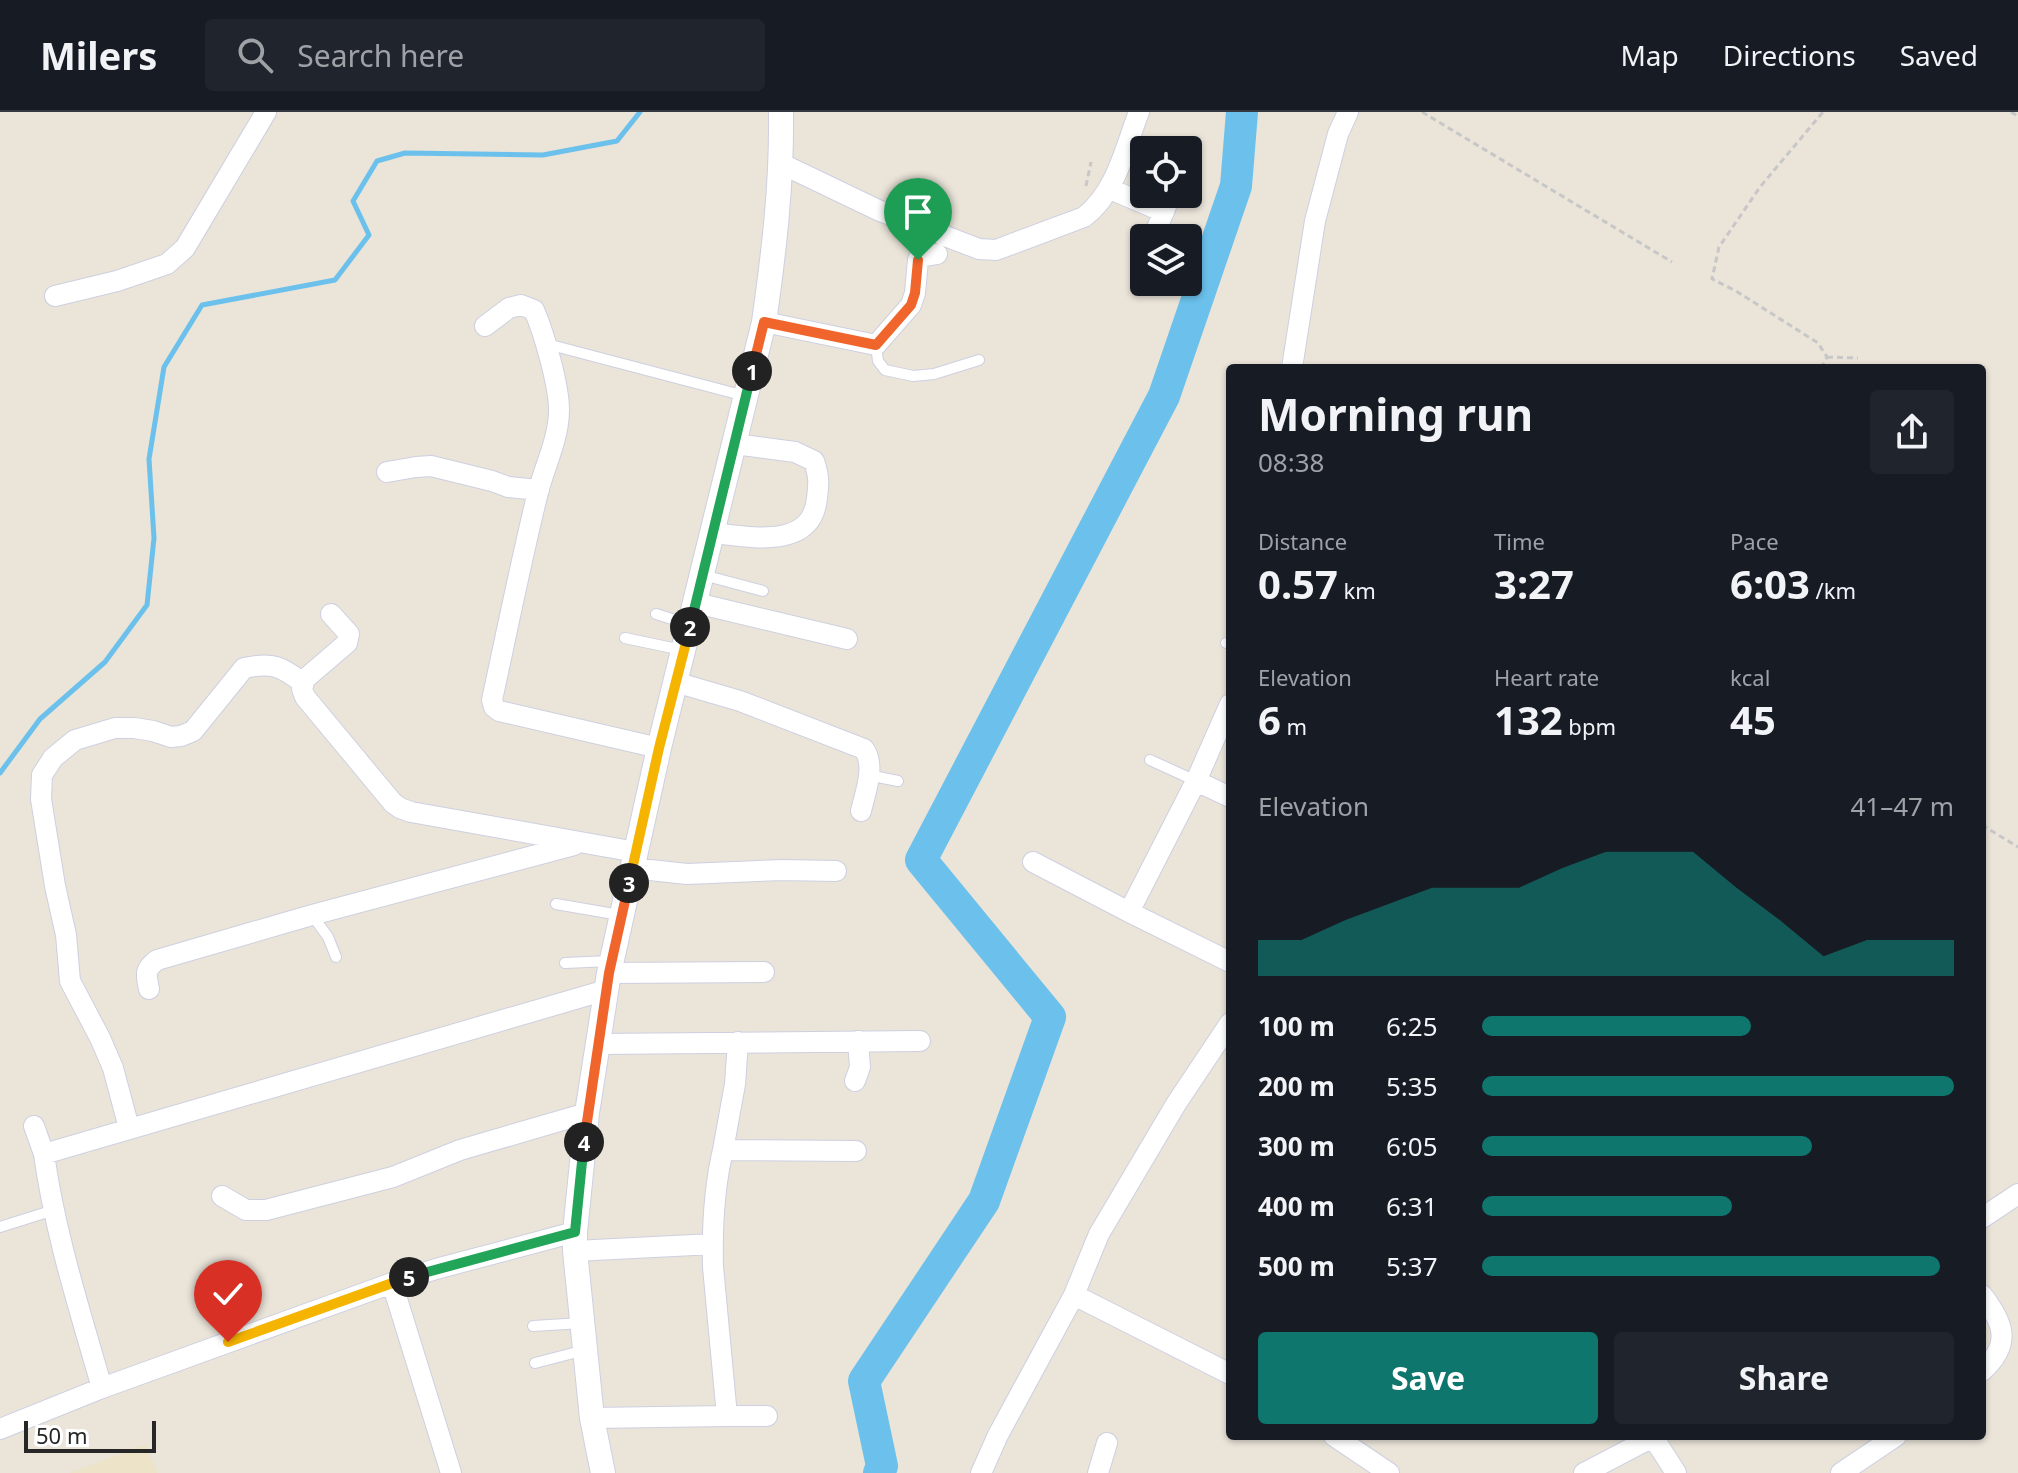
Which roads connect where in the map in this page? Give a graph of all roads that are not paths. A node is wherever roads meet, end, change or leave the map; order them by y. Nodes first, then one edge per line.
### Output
1 (266, 112) edge
2 (781, 112) edge
3 (1139, 112) edge
4 (1348, 112) edge
5 (782, 164) junction
6 (1110, 189) junction
7 (1130, 194) edge
8 (937, 254) dead end
9 (55, 296) dead end
10 (764, 322) junction
11 (485, 326) dead end
12 (545, 344) junction
13 (876, 345) junction
14 (979, 360) dead end
15 (1293, 364) edge
16 (746, 397) junction
17 (735, 444) junction
18 (387, 472) dead end
19 (539, 490) junction
20 (713, 533) junction
21 (703, 575) junction
22 (763, 591) dead end
23 (331, 614) dead end
24 (656, 614) dead end
25 (693, 614) junction
26 (625, 638) dead end
27 (847, 639) dead end
28 (684, 650) junction
29 (675, 682) junction
30 (303, 683) junction
31 (1226, 713) edge
32 (659, 748) junction
33 (1150, 760) dead end
34 (868, 775) junction
35 (898, 781) dead end
36 (1196, 781) junction
37 (1226, 795) edge
38 (861, 811) dead end
39 (582, 843) junction
40 (634, 860) junction
41 (1033, 862) dead end
42 (836, 871) dead end
43 (556, 904) dead end
44 (1129, 912) junction
45 (312, 915) junction
46 (622, 915) junction
47 (336, 957) dead end
48 (1226, 960) edge
49 (565, 963) dead end
50 (764, 972) dead end
51 (609, 974) junction
52 (149, 989) dead end
53 (1226, 1029) edge
54 (858, 1041) junction
55 (920, 1041) dead end
56 (738, 1042) junction
57 (598, 1044) junction
58 (855, 1081) dead end
59 (587, 1113) junction
60 (34, 1126) dead end
61 (129, 1128) junction
62 (723, 1150) junction
63 (856, 1151) dead end
64 (44, 1154) junction
65 (2018, 1194) edge
66 (222, 1196) dead end
67 (54, 1210) junction
68 (1986, 1215) edge
69 (0, 1227) edge
70 (575, 1242) junction
71 (713, 1244) junction
72 (392, 1283) junction
73 (1074, 1295) junction
74 (1986, 1300) edge
75 (582, 1323) junction
76 (533, 1326) dead end
77 (585, 1350) junction
78 (535, 1363) dead end
79 (1986, 1367) edge
80 (1226, 1372) edge
81 (102, 1388) junction
82 (727, 1416) junction
83 (767, 1416) dead end
84 (592, 1418) junction
85 (0, 1429) edge
86 (1340, 1440) edge
87 (1648, 1440) edge
88 (1656, 1440) edge
89 (1890, 1440) edge
90 (1107, 1443) dead end
91 (451, 1473) edge
92 (603, 1473) edge
93 (981, 1473) edge
94 (1098, 1473) edge
95 (1389, 1473) edge
96 (1584, 1473) edge
97 (1676, 1473) edge
98 (1841, 1473) edge

1 - 9 street
2 - 5 street
3 - 6 street
4 - 15 street
5 - 6 street
5 - 10 street
6 - 7 street
8 - 13 street
10 - 13 street
10 - 16 street
11 - 12 street
12 - 16 lane
12 - 19 street
13 - 14 lane
16 - 17 street
17 - 20 street
17 - 20 street
18 - 19 street
19 - 32 street
20 - 21 street
21 - 22 lane
21 - 25 street
23 - 30 street
24 - 25 lane
25 - 27 street
25 - 28 street
26 - 28 lane
28 - 29 street
29 - 32 street
29 - 34 street
30 - 39 street
30 - 61 street
31 - 36 street
32 - 40 street
33 - 36 lane
34 - 35 lane
34 - 38 street
36 - 37 street
36 - 44 street
39 - 40 street
39 - 45 street
40 - 42 street
40 - 46 street
41 - 44 street
43 - 46 lane
44 - 48 street
45 - 47 lane
45 - 52 street
46 - 51 street
49 - 51 lane
50 - 51 street
51 - 57 street
51 - 61 street
53 - 73 street
54 - 55 street
54 - 56 street
54 - 58 street
56 - 57 street
56 - 62 street
57 - 59 street
59 - 66 street
59 - 70 street
60 - 64 street
61 - 64 street
62 - 63 street
62 - 71 street
64 - 67 street
65 - 68 street
67 - 69 lane
67 - 81 street
70 - 71 street
70 - 72 street
70 - 75 street
71 - 82 street
72 - 81 street
72 - 91 street
73 - 80 street
73 - 93 street
74 - 79 street
75 - 76 lane
75 - 77 street
77 - 78 lane
77 - 84 street
81 - 85 street
82 - 83 street
82 - 84 street
84 - 92 street
86 - 95 street
87 - 96 street
88 - 97 street
89 - 98 street
90 - 94 street

